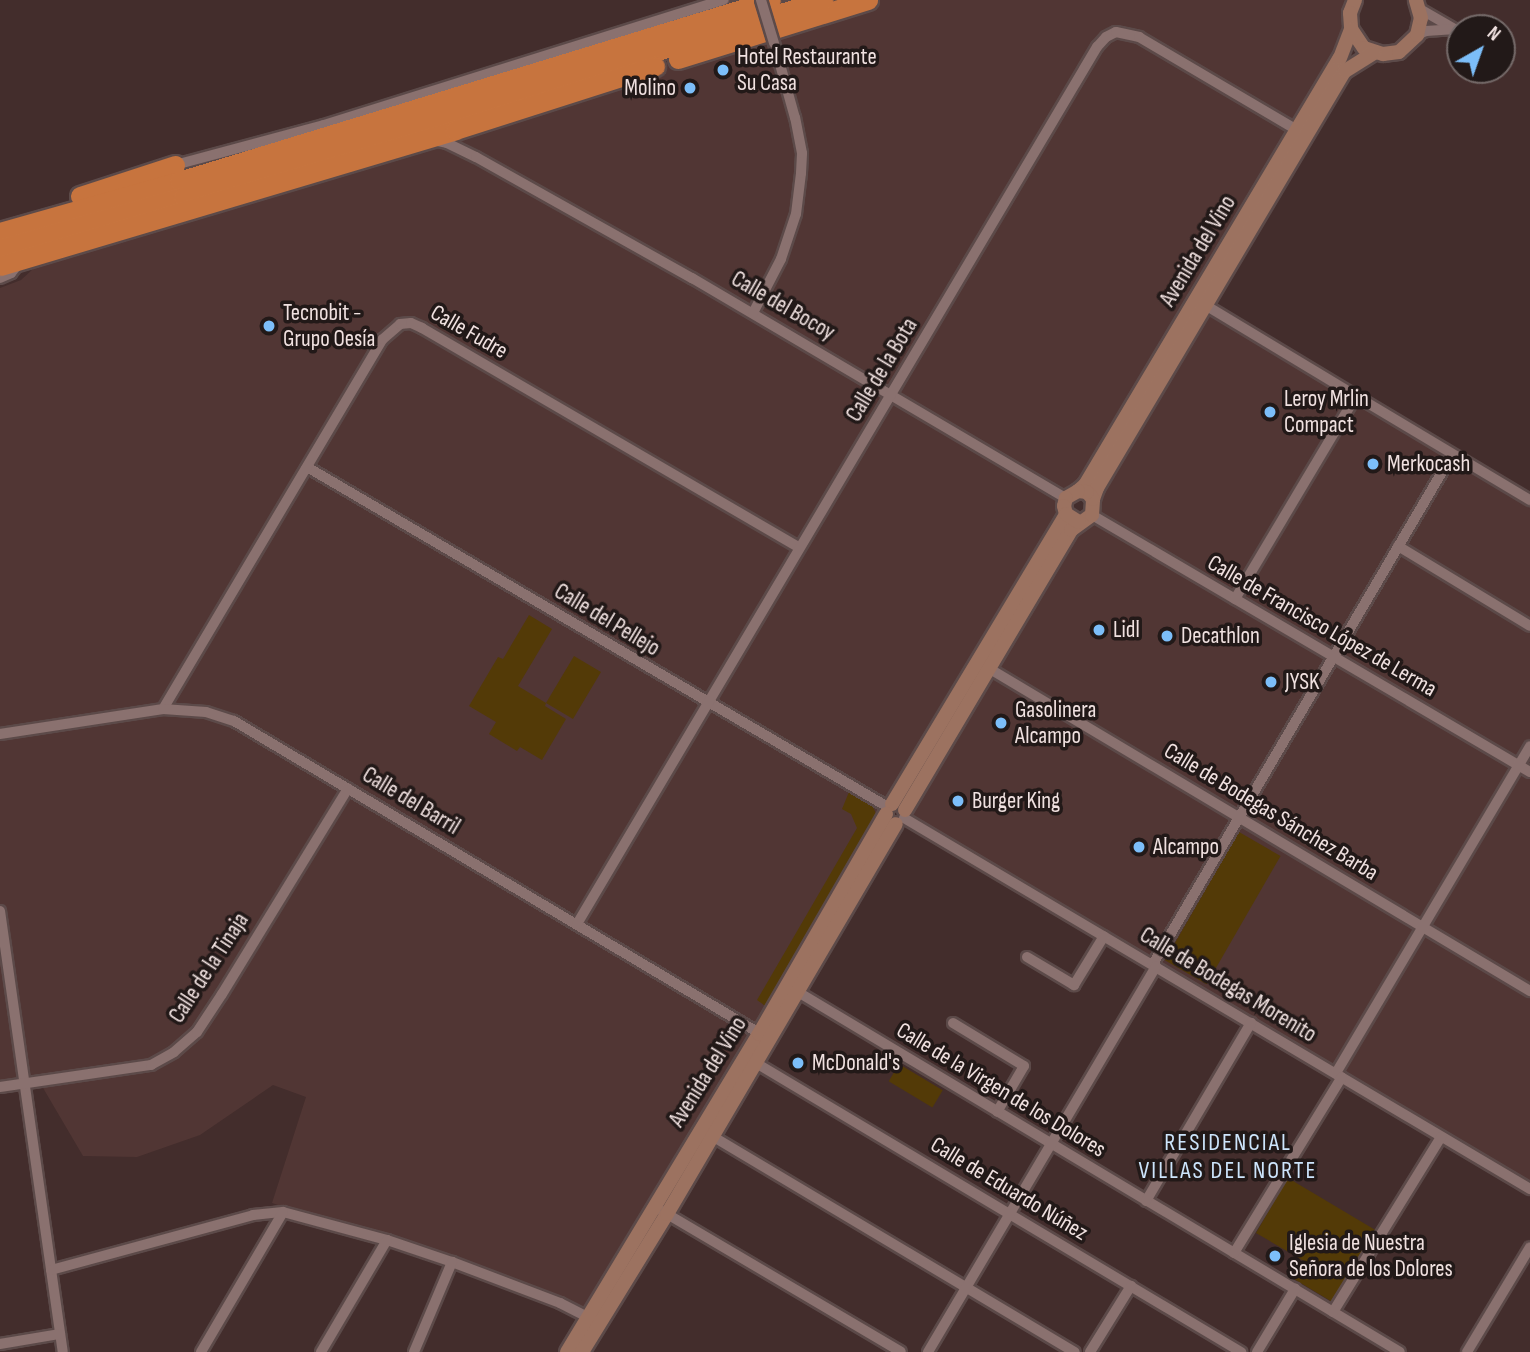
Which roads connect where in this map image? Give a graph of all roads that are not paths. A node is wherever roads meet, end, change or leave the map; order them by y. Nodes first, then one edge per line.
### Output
1 (724, 0) edge
2 (761, 0) edge
3 (772, 0) edge
4 (823, 0) edge
5 (868, 0) edge
6 (1355, 0) edge
7 (1418, 5) edge
8 (1351, 29) junction
9 (1417, 35) junction
10 (1374, 53) junction
11 (678, 59) dead end
12 (655, 66) dead end
13 (466, 127) junction
14 (1302, 133) junction
15 (424, 139) junction
16 (475, 157) junction
17 (175, 165) joint
18 (0, 222) edge
19 (0, 232) edge
20 (0, 249) edge
21 (22, 260) junction
22 (0, 266) edge
23 (0, 278) edge
24 (1207, 306) junction
25 (753, 313) junction
26 (892, 393) junction
27 (1356, 396) junction
28 (1452, 455) junction
29 (307, 467) junction
30 (1072, 494) junction
31 (1093, 499) junction
32 (1530, 500) edge
33 (1079, 517) junction
34 (1398, 546) junction
35 (799, 547) junction
36 (1235, 599) junction
37 (1530, 626) edge
38 (1333, 657) junction
39 (990, 669) junction
40 (708, 703) junction
41 (163, 709) junction
42 (0, 734) edge
43 (1530, 747) edge
44 (1519, 765) junction
45 (1530, 772) edge
46 (348, 788) junction
47 (895, 813) junction
48 (1240, 818) junction
49 (0, 911) edge
50 (577, 924) junction
51 (1421, 927) junction
52 (1104, 936) junction
53 (1027, 957) dead end
54 (1154, 965) junction
55 (1530, 991) edge
56 (798, 992) junction
57 (953, 1023) dead end
58 (1251, 1023) junction
59 (764, 1036) junction
60 (756, 1063) junction
61 (1339, 1075) junction
62 (24, 1084) junction
63 (0, 1087) edge
64 (998, 1112) junction
65 (706, 1132) junction
66 (1441, 1137) junction
67 (1050, 1143) junction
68 (1530, 1189) edge
69 (1146, 1201) junction
70 (654, 1205) junction
71 (283, 1212) junction
72 (667, 1214) junction
73 (1009, 1214) junction
74 (387, 1240) junction
75 (1530, 1247) edge
76 (1234, 1253) junction
77 (452, 1262) junction
78 (51, 1270) junction
79 (967, 1286) junction
80 (1131, 1286) junction
81 (1295, 1289) junction
82 (1333, 1312) junction
83 (593, 1320) junction
84 (60, 1334) junction
85 (0, 1344) edge
86 (63, 1352) edge
87 (201, 1352) edge
88 (321, 1352) edge
89 (414, 1352) edge
90 (566, 1352) edge
91 (582, 1352) edge
92 (901, 1352) edge
93 (928, 1352) edge
94 (1074, 1352) edge
95 (1090, 1352) edge
96 (1241, 1352) edge
97 (1257, 1352) edge
98 (1400, 1352) edge
99 (1467, 1352) edge

1 - 17 street
2 - 25 street, bridge
3 - 19 highway
4 - 20 highway
5 - 11 highway
6 - 8 street, Avenida del Vino
7 - 9 street
7 - 9 street
8 - 10 street
8 - 14 street, Avenida del Vino
9 - 10 street, Avenida del Vino
10 - 14 street, Avenida del Vino
12 - 13 highway
13 - 15 highway
13 - 16 street
14 - 24 street, Avenida del Vino
14 - 26 street, Calle de la Bota
14 - 30 street, Avenida del Vino
15 - 16 street, Calle del Bocoy
15 - 21 highway
16 - 25 street, Calle del Bocoy
17 - 18 highway
21 - 22 highway
21 - 23 street
24 - 27 street
24 - 31 street, Avenida del Vino
25 - 26 street, Calle del Bocoy
26 - 30 street, Calle del Bocoy
26 - 35 street, Calle de la Bota
27 - 28 street
27 - 36 street
28 - 32 street
28 - 34 street
29 - 35 street, Calle Fudre
29 - 40 street, Calle del Pellejo
29 - 41 street, Calle Fudre
30 - 31 street
30 - 33 street
31 - 33 street
33 - 36 street, Calle de Francisco López de Lerma
33 - 39 street, Avenida del Vino
33 - 47 street, Avenida del Vino
34 - 37 street
34 - 38 street
35 - 40 street, Calle de la Bota
36 - 38 street, Calle de Francisco López de Lerma
38 - 44 street, Calle de Francisco López de Lerma
38 - 48 street
39 - 47 street, Avenida del Vino
39 - 48 street, Calle de Bodegas Sánchez Barba
40 - 47 street, Calle del Pellejo
40 - 50 street, Calle de la Bota
41 - 42 street, Calle del Barril
41 - 46 street, Calle del Barril
43 - 44 street
44 - 45 street, Calle de Francisco López de Lerma
44 - 51 street
46 - 50 street, Calle del Barril
46 - 62 street, Calle de la Tinaja
47 - 52 street, Calle de Bodegas Morenito
47 - 56 street, Avenida del Vino
47 - 59 street, Avenida del Vino
48 - 51 street, Calle de Bodegas Sánchez Barba
48 - 54 street
49 - 62 street
50 - 59 street, Calle del Barril
51 - 55 street, Calle de Bodegas Sánchez Barba
51 - 61 street
52 - 53 street
52 - 54 street, Calle de Bodegas Morenito
54 - 58 street, Calle de Bodegas Morenito
54 - 67 street
56 - 59 street, Avenida del Vino
56 - 64 street, Calle de la Virgen de los Dolores
57 - 64 street
58 - 61 street, Calle de Bodegas Morenito
58 - 69 street
59 - 60 street, Avenida del Vino
59 - 65 street, Avenida del Vino
60 - 65 street, Avenida del Vino
60 - 73 street, Calle de Eduardo Núñez
61 - 66 street, Calle de Bodegas Morenito
61 - 76 street
62 - 63 street, Calle de la Tinaja
62 - 78 street
64 - 67 street, Calle de la Virgen de los Dolores
65 - 70 street, Avenida del Vino
65 - 72 street, Avenida del Vino
65 - 79 street
66 - 68 street, Calle de Bodegas Morenito
66 - 82 street
67 - 69 street, Calle de la Virgen de los Dolores
67 - 73 street
69 - 76 street, Calle de la Virgen de los Dolores
70 - 72 street
70 - 83 street, Avenida del Vino
71 - 74 street
71 - 78 street
71 - 87 street
72 - 83 street, Avenida del Vino
72 - 92 street
73 - 79 street
73 - 80 street, Calle de Eduardo Núñez
74 - 77 street
74 - 88 street
75 - 99 street
76 - 81 street, Calle de la Virgen de los Dolores
77 - 83 street
77 - 89 street
78 - 84 street
79 - 93 street
79 - 94 street
80 - 95 street
80 - 96 street, Calle de Eduardo Núñez
81 - 82 street, Calle de la Virgen de los Dolores
81 - 97 street
82 - 98 street, Calle de la Virgen de los Dolores
83 - 90 street, Avenida del Vino
83 - 91 street, Avenida del Vino
84 - 85 street
84 - 86 street

